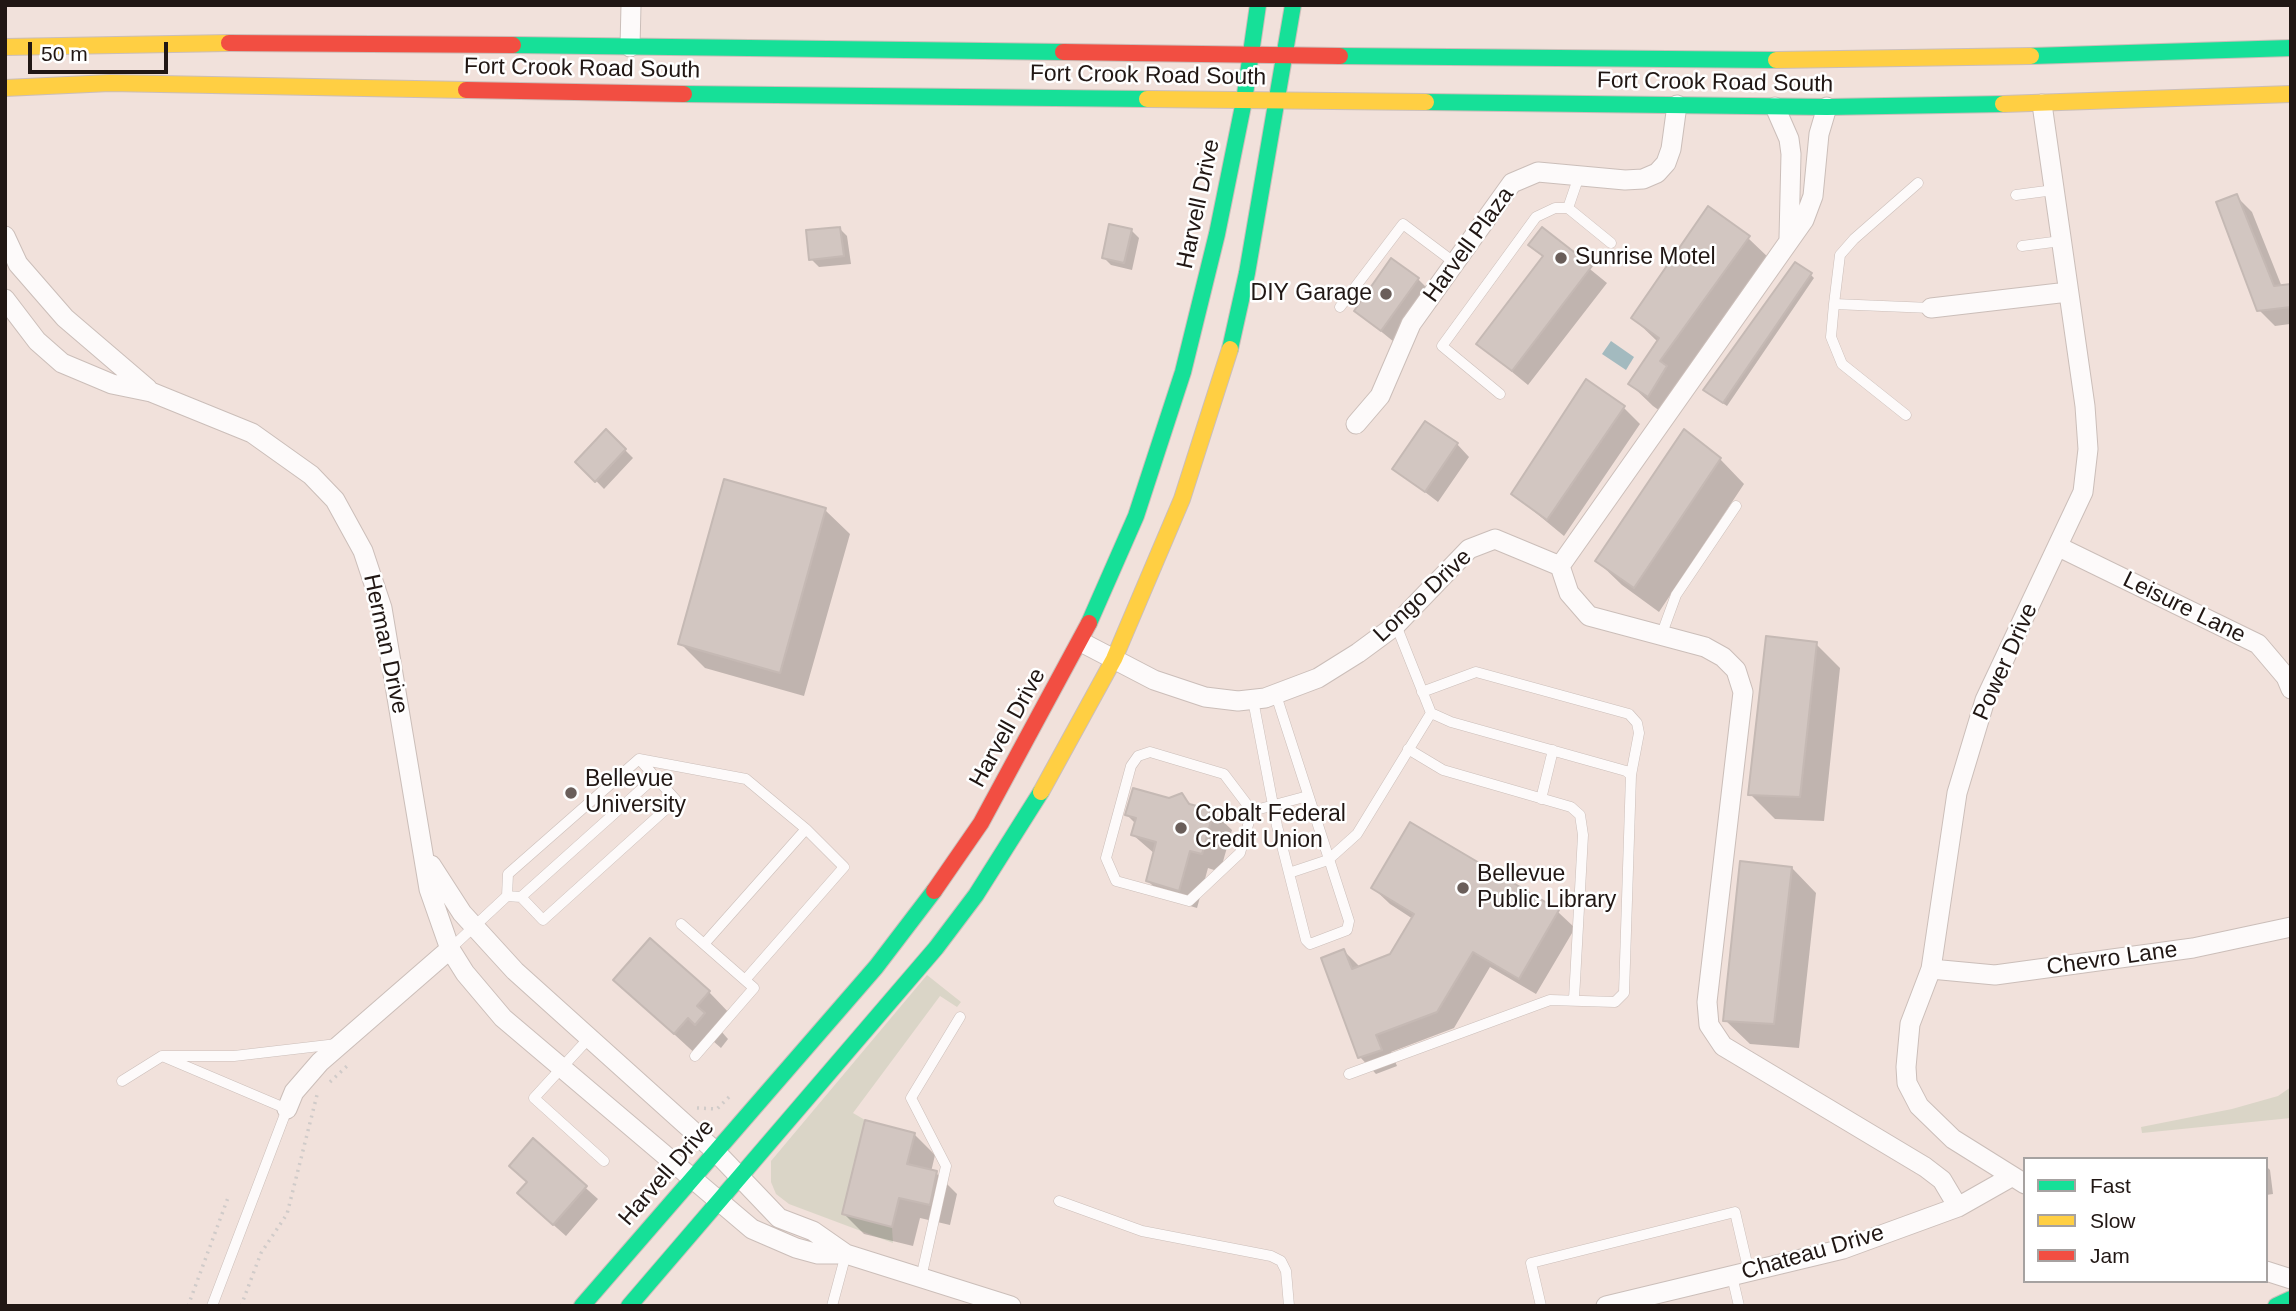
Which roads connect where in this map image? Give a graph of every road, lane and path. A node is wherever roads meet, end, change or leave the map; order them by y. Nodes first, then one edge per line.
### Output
1 (631, 5) edge
2 (1258, 5) edge
3 (1293, 5) edge
4 (5, 47) edge
5 (630, 47) junction
6 (2291, 48) edge
7 (1251, 55) junction
8 (1285, 56) junction
9 (5, 88) edge
10 (2291, 94) edge
11 (1244, 101) junction
12 (1279, 101) junction
13 (2042, 104) junction
14 (1677, 105) junction
15 (1775, 107) junction
16 (1827, 107) junction
17 (1579, 175) junction
18 (1918, 183) dead end
19 (2054, 190) junction
20 (2016, 195) dead end
21 (1568, 208) junction
22 (5, 236) edge
23 (1789, 238) junction
24 (2061, 241) junction
25 (1611, 243) dead end
26 (2022, 246) dead end
27 (1455, 263) junction
28 (2068, 292) junction
29 (5, 299) edge
30 (1833, 304) junction
31 (1340, 307) dead end
32 (1931, 307) joint
33 (151, 392) junction
34 (1500, 394) dead end
35 (1906, 415) dead end
36 (1356, 424) dead end
37 (1736, 506) dead end
38 (2059, 547) junction
39 (1559, 566) junction
40 (1396, 625) junction
41 (1661, 636) junction
42 (1081, 642) junction
43 (1114, 659) junction
44 (2291, 688) edge
45 (1422, 692) junction
46 (1276, 695) junction
47 (1252, 700) junction
48 (1431, 713) junction
49 (1408, 749) junction
50 (1553, 750) junction
51 (639, 759) junction
52 (1631, 775) junction
53 (655, 777) junction
54 (1308, 796) junction
55 (1541, 799) junction
56 (1273, 806) junction
57 (1252, 811) junction
58 (806, 829) junction
59 (420, 842) junction
60 (1328, 860) junction
61 (1289, 873) junction
62 (507, 897) junction
63 (521, 897) junction
64 (681, 924) dead end
65 (474, 926) junction
66 (2291, 927) edge
67 (704, 944) junction
68 (450, 949) junction
69 (1931, 969) junction
70 (745, 980) junction
71 (1574, 999) junction
72 (960, 1017) dead end
73 (589, 1038) junction
74 (341, 1044) junction
75 (162, 1056) junction
76 (695, 1056) dead end
77 (349, 1064) dead end
78 (562, 1069) junction
79 (1349, 1074) dead end
80 (122, 1081) dead end
81 (329, 1083) dead end
82 (319, 1092) dead end
83 (732, 1094) dead end
84 (688, 1101) dead end
85 (287, 1109) junction
86 (715, 1151) junction
87 (604, 1161) dead end
88 (741, 1176) junction
89 (692, 1180) junction
90 (2018, 1181) edge
91 (229, 1195) dead end
92 (1059, 1201) dead end
93 (720, 1203) junction
94 (1958, 1207) junction
95 (846, 1254) junction
96 (2268, 1271) edge
97 (1741, 1274) junction
98 (921, 1278) junction
99 (2291, 1279) edge
100 (2291, 1299) edge
101 (981, 1301) edge
102 (188, 1306) edge
103 (212, 1306) edge
104 (241, 1306) edge
105 (582, 1306) edge
106 (629, 1306) edge
107 (832, 1306) edge
108 (1011, 1306) edge
109 (1289, 1306) edge
110 (1541, 1306) edge
111 (1606, 1306) edge
112 (1739, 1306) edge
113 (2276, 1306) edge

1 - 5 street
2 - 7 main road, Harvell Drive
3 - 8 main road
4 - 5 main road, Fort Crook Road South
5 - 7 main road, Fort Crook Road South
6 - 8 main road, Fort Crook Road South
7 - 8 main road, Fort Crook Road South
7 - 11 main road, Harvell Drive
8 - 12 main road
9 - 11 main road, Fort Crook Road South
10 - 13 main road, Fort Crook Road South
11 - 12 main road, Fort Crook Road South
11 - 42 main road, Harvell Drive
12 - 14 main road, Fort Crook Road South
12 - 43 main road
13 - 16 main road, Fort Crook Road South
13 - 19 street, Power Drive
14 - 15 main road, Fort Crook Road South
14 - 17 street, Harvell Plaza
15 - 16 main road, Fort Crook Road South
15 - 23 street
16 - 23 street
17 - 21 lane
17 - 27 street, Harvell Plaza
18 - 30 lane
19 - 20 lane
19 - 24 street, Power Drive
21 - 25 lane
21 - 34 lane
22 - 33 street, Herman Drive
23 - 39 street
24 - 26 lane
24 - 28 street, Power Drive
27 - 31 lane
27 - 36 street, Harvell Plaza
28 - 32 street
28 - 38 street, Power Drive
29 - 33 street, Herman Drive
30 - 32 lane
30 - 35 lane
33 - 59 street, Herman Drive
37 - 41 lane
38 - 44 street, Leisure Lane
38 - 69 street, Power Drive
39 - 40 street, Longo Drive
39 - 41 street
40 - 45 lane
40 - 46 street, Longo Drive
41 - 94 street
42 - 43 street, Longo Drive
42 - 86 main road, Harvell Drive
43 - 47 street, Longo Drive
43 - 88 main road
45 - 48 lane
45 - 52 lane
46 - 47 street, Longo Drive
46 - 54 lane
47 - 56 lane
48 - 49 lane
48 - 50 lane
49 - 55 lane
49 - 60 lane
50 - 52 lane
50 - 55 lane
51 - 53 lane
51 - 58 lane
51 - 62 lane
52 - 71 lane
53 - 63 lane
53 - 63 lane
54 - 56 lane
54 - 60 lane
55 - 71 lane
56 - 57 lane
56 - 61 lane
57 - 57 lane
58 - 67 lane
58 - 70 lane
59 - 65 street, Herman Drive
59 - 68 street, Herman Drive
60 - 61 lane
60 - 61 lane
62 - 63 lane
62 - 65 lane
64 - 67 lane
65 - 68 lane
65 - 73 street, Herman Drive
66 - 69 street, Chevro Lane
67 - 70 lane
68 - 74 street
68 - 78 street, Herman Drive
69 - 90 street, Power Drive
70 - 76 lane
71 - 79 lane
72 - 98 lane
73 - 78 lane
73 - 86 street, Herman Drive
74 - 75 lane
74 - 85 street
75 - 80 lane
75 - 85 lane
77 - 81 path
78 - 87 lane
78 - 89 street, Herman Drive
82 - 104 path
83 - 84 path
85 - 103 lane
86 - 88 street, Herman Drive
86 - 89 main road, Harvell Drive
88 - 93 main road
88 - 95 street
89 - 93 street, Herman Drive
89 - 105 main road, Harvell Drive
90 - 94 street, Chateau Drive
91 - 102 path
92 - 109 lane
93 - 95 street
93 - 106 main road
94 - 97 street, Chateau Drive
95 - 98 street
95 - 107 lane
96 - 99 street
97 - 110 lane
97 - 111 street, Chateau Drive
97 - 112 lane
98 - 101 street
100 - 113 main road
101 - 108 street

